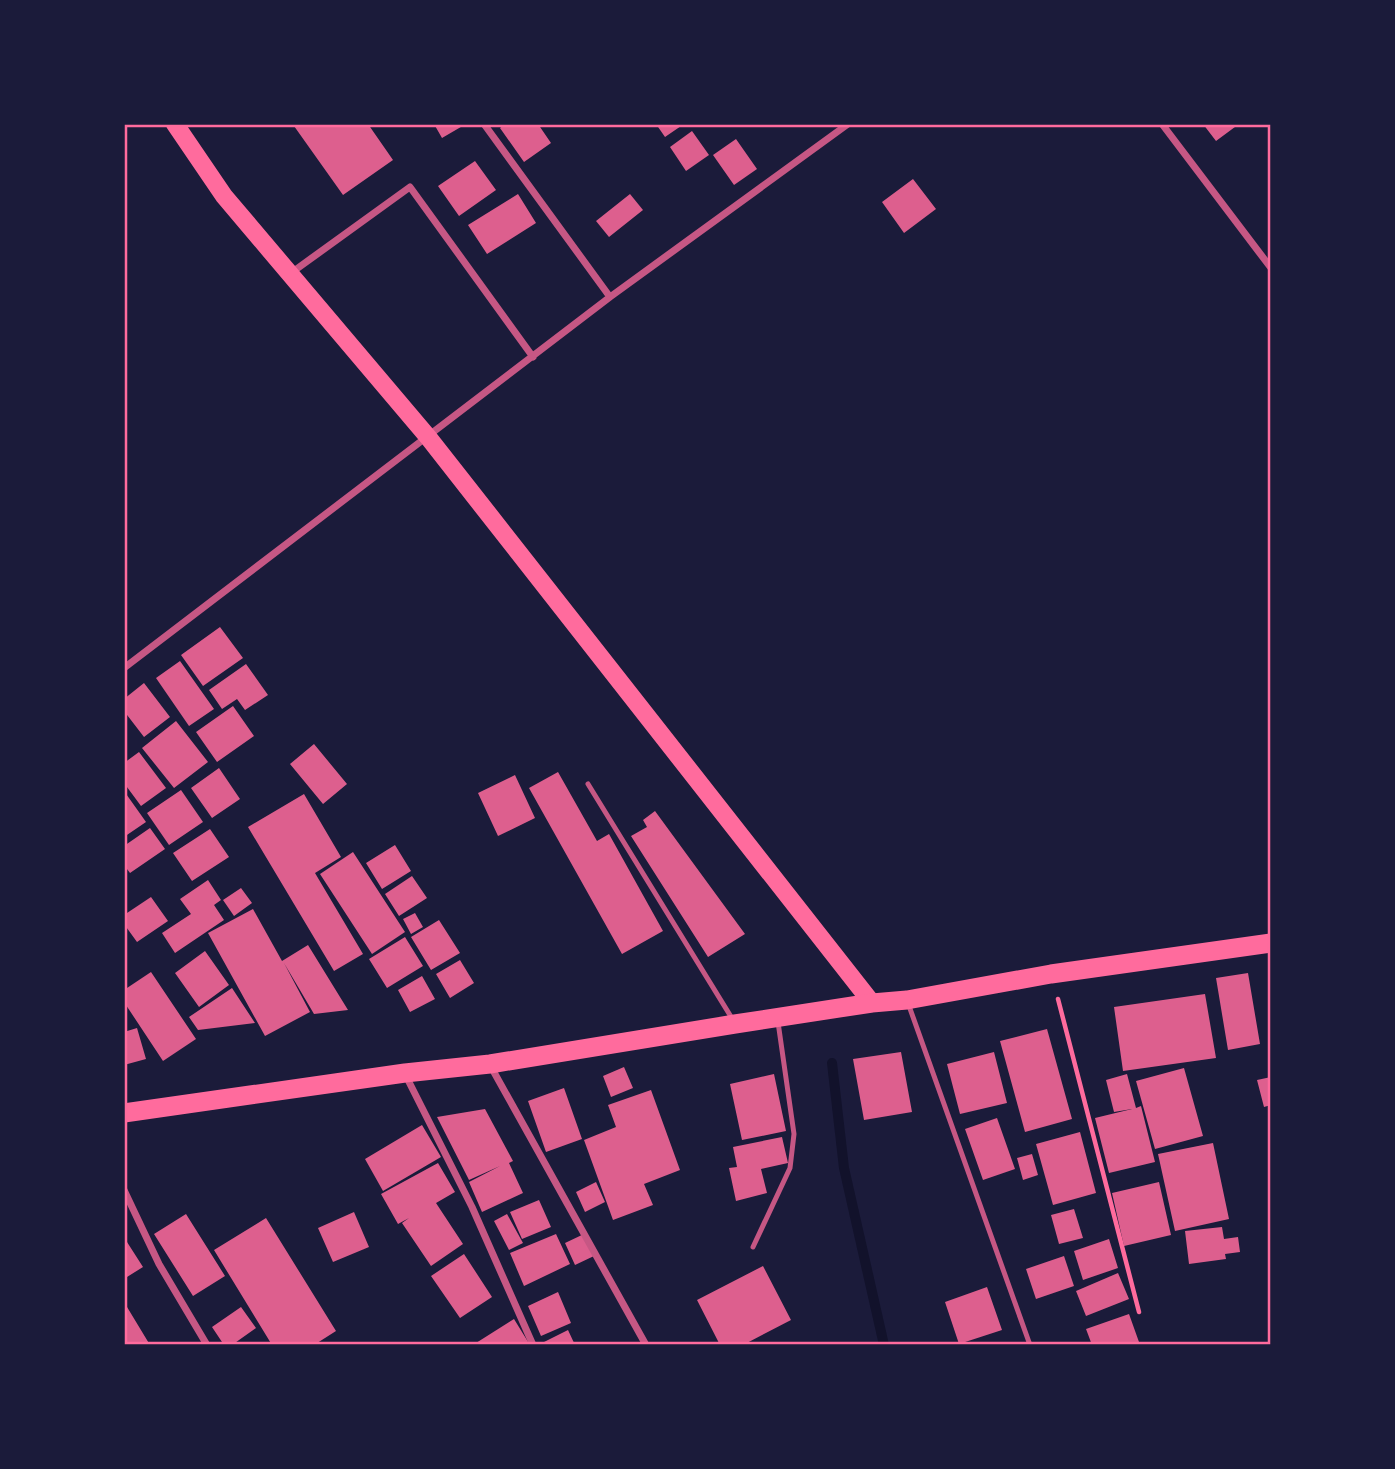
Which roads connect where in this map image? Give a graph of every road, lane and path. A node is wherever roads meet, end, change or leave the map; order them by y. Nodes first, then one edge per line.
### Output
1 (175, 124) edge
2 (485, 124) edge
3 (848, 124) edge
4 (1162, 124) edge
5 (1271, 268) edge
6 (290, 273) junction
7 (610, 297) junction
8 (533, 357) junction
9 (428, 437) junction
10 (124, 668) edge
11 (589, 784) dead end
12 (1271, 943) edge
13 (1051, 974) junction
14 (907, 1000) junction
15 (872, 1003) junction
16 (778, 1018) junction
17 (735, 1024) junction
18 (490, 1064) junction
19 (405, 1073) junction
20 (124, 1113) edge
21 (124, 1190) edge
22 (753, 1247) dead end
23 (1139, 1312) dead end
24 (207, 1345) edge
25 (533, 1345) edge
26 (646, 1345) edge
27 (1030, 1345) edge

1 - 6 main road
2 - 7 street
3 - 7 street
4 - 5 street
6 - 8 street
6 - 9 main road
7 - 8 street
8 - 9 street
9 - 10 street
9 - 15 main road
11 - 17 lane
12 - 13 highway
13 - 14 highway
13 - 23 path
14 - 15 highway
14 - 27 lane
15 - 16 highway
16 - 17 highway
16 - 22 lane
17 - 18 highway
18 - 19 highway
18 - 26 street
19 - 20 highway
19 - 25 street
21 - 24 street

